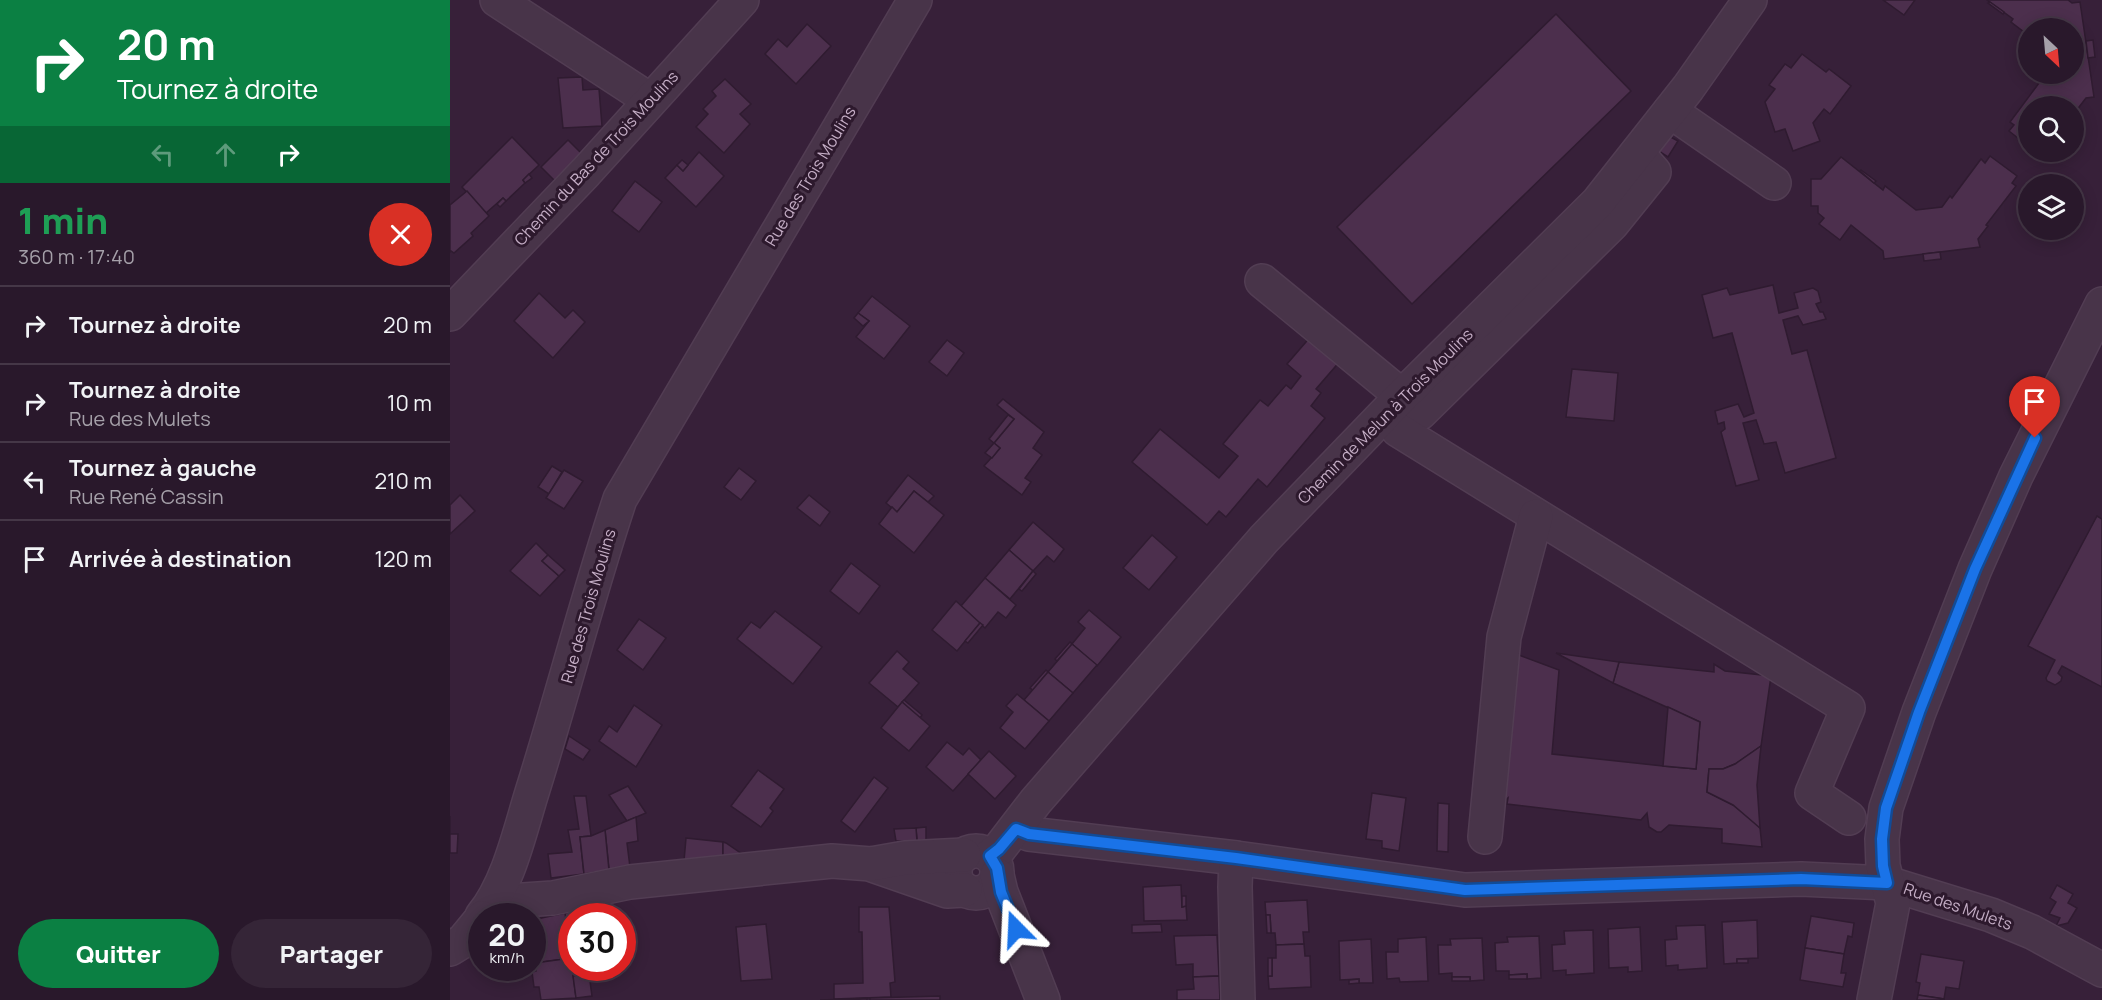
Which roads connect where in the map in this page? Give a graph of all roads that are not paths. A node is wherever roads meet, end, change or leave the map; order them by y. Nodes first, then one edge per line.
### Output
1 (497, 0) edge
2 (742, 0) edge
3 (915, 0) edge
4 (1750, 0) edge
5 (650, 100) junction
6 (1670, 111) junction
7 (1774, 183) dead end
8 (1262, 280) dead end
9 (2102, 304) edge
10 (450, 314) edge
11 (1402, 396) junction
12 (1398, 430) dead end
13 (1536, 516) junction
14 (1849, 818) dead end
15 (1016, 829) junction
16 (1485, 837) dead end
17 (1236, 858) junction
18 (978, 874) junction
19 (1887, 883) junction
20 (490, 903) edge
21 (529, 903) edge
22 (468, 935) edge
23 (450, 949) edge
24 (2102, 970) edge
25 (1043, 1000) edge
26 (1238, 1000) edge
27 (1874, 1000) edge

1 - 5 street
2 - 5 street, Chemin du Bas de Trois Moulins
3 - 20 street, Rue des Trois Moulins
4 - 6 street, Chemin de Melun à Trois Moulins
5 - 10 street, Chemin du Bas de Trois Moulins
6 - 7 street
6 - 11 street, Chemin de Melun à Trois Moulins
8 - 11 street
9 - 19 street
11 - 15 street, Chemin de Melun à Trois Moulins
12 - 13 street
13 - 14 street
13 - 16 street
15 - 17 street, Rue des Mulets
15 - 18 street, Chemin de Melun à Trois Moulins
17 - 19 street, Rue des Mulets
17 - 26 street
18 - 21 street
18 - 25 street
19 - 24 street, Rue des Mulets
19 - 27 street
22 - 23 street, Rue des Trois Moulins

